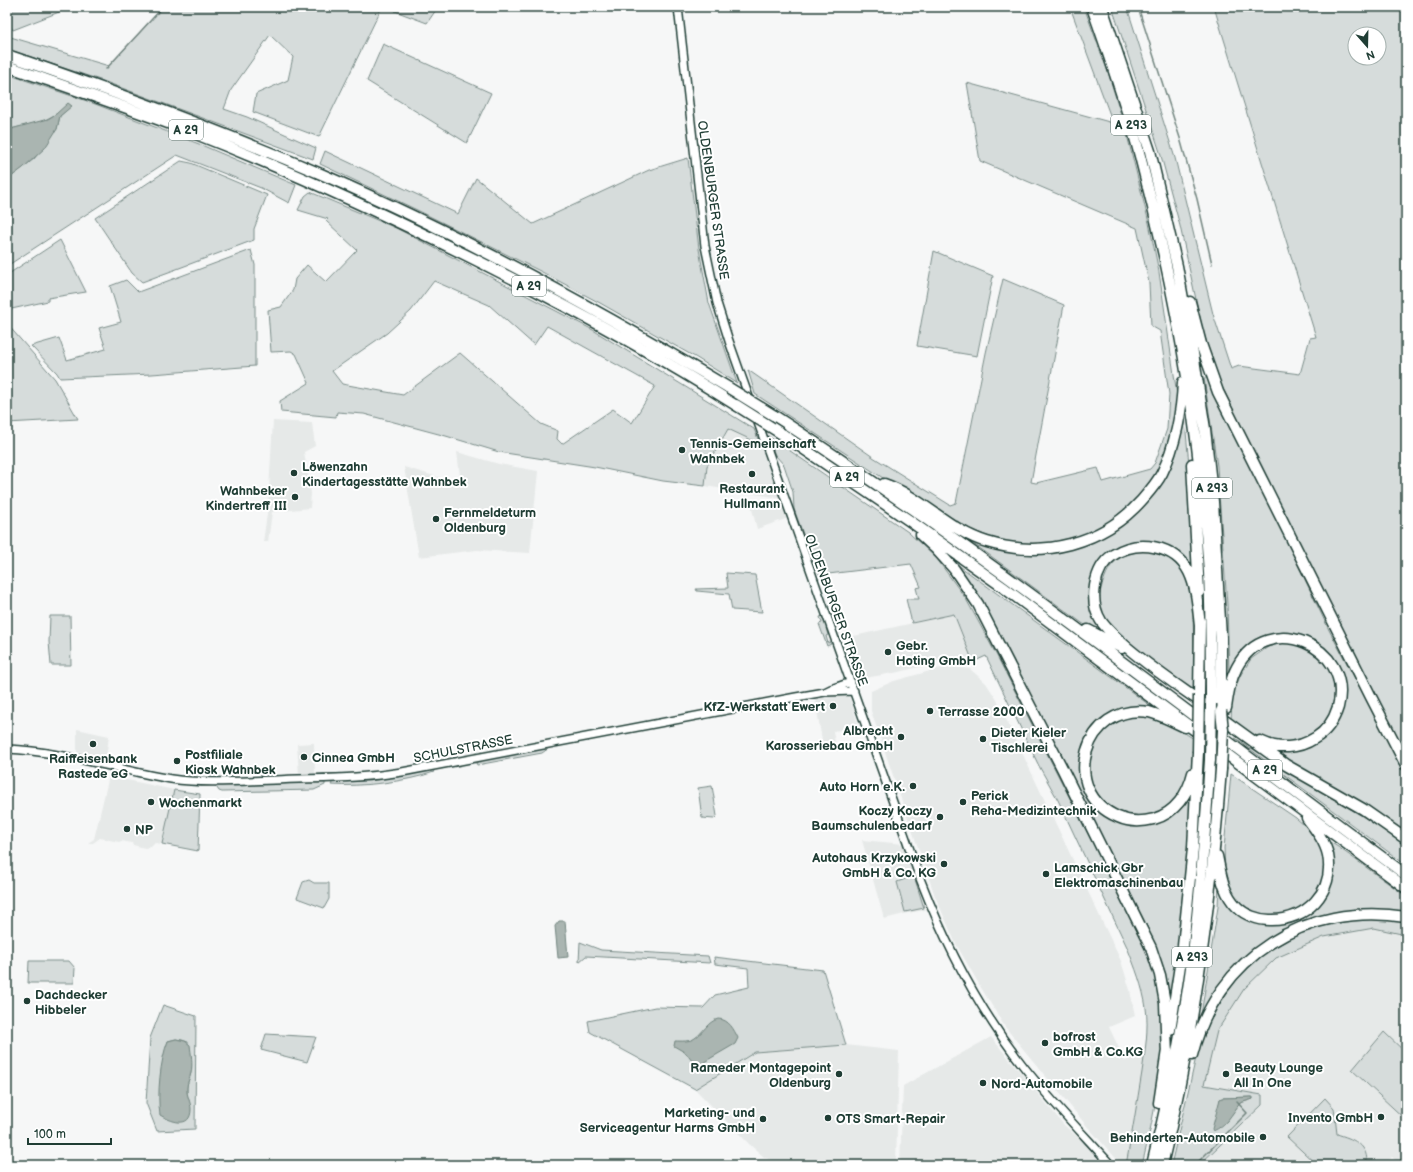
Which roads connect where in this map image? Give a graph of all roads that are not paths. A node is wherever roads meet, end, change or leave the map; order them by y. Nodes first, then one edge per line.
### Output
1 (678, 7) edge
2 (1092, 7) edge
3 (1102, 7) edge
4 (7, 55) edge
5 (7, 66) edge
6 (1177, 266) junction
7 (1184, 362) junction
8 (1183, 385) junction
9 (870, 480) junction
10 (910, 521) junction
11 (1055, 612) junction
12 (1200, 626) junction
13 (1137, 656) junction
14 (851, 682) junction
15 (854, 691) junction
16 (825, 692) junction
17 (1223, 713) junction
18 (1237, 730) junction
19 (1201, 734) junction
20 (7, 748) edge
21 (1198, 752) junction
22 (1406, 765) edge
23 (1302, 811) junction
24 (1406, 839) edge
25 (1215, 847) junction
26 (1406, 875) edge
27 (1406, 888) edge
28 (1406, 917) edge
29 (1167, 1056) junction
30 (1184, 1066) junction
31 (1155, 1151) junction
32 (1111, 1165) edge
33 (1152, 1165) edge
34 (1162, 1165) edge

1 - 14 street, OLDENBURGER STRASSE
2 - 7 highway, A 293
3 - 6 highway, A 293
4 - 9 highway, A 29, bridge
5 - 10 highway, A 29, bridge
6 - 17 highway, A 293
6 - 22 highway
7 - 8 highway
7 - 31 highway, A 293, bridge
8 - 9 highway
8 - 12 highway
9 - 11 highway, A 29
10 - 19 highway, A 29
10 - 29 highway, A 293
11 - 13 highway
11 - 26 highway, A 29
12 - 13 highway
12 - 21 highway, bridge
13 - 18 highway
14 - 15 street, OLDENBURGER STRASSE
14 - 16 street, SCHULSTRASSE
15 - 16 street, SCHULSTRASSE
15 - 32 street, OLDENBURGER STRASSE
16 - 20 street, SCHULSTRASSE
17 - 18 highway
17 - 25 highway, A 293, bridge
18 - 24 highway
19 - 21 highway
19 - 23 highway, A 29
21 - 29 highway
23 - 25 highway, A 293
23 - 27 highway, A 29
25 - 30 highway, A 293
28 - 30 highway
29 - 31 highway
30 - 34 highway, A 293
31 - 33 highway, A 293

